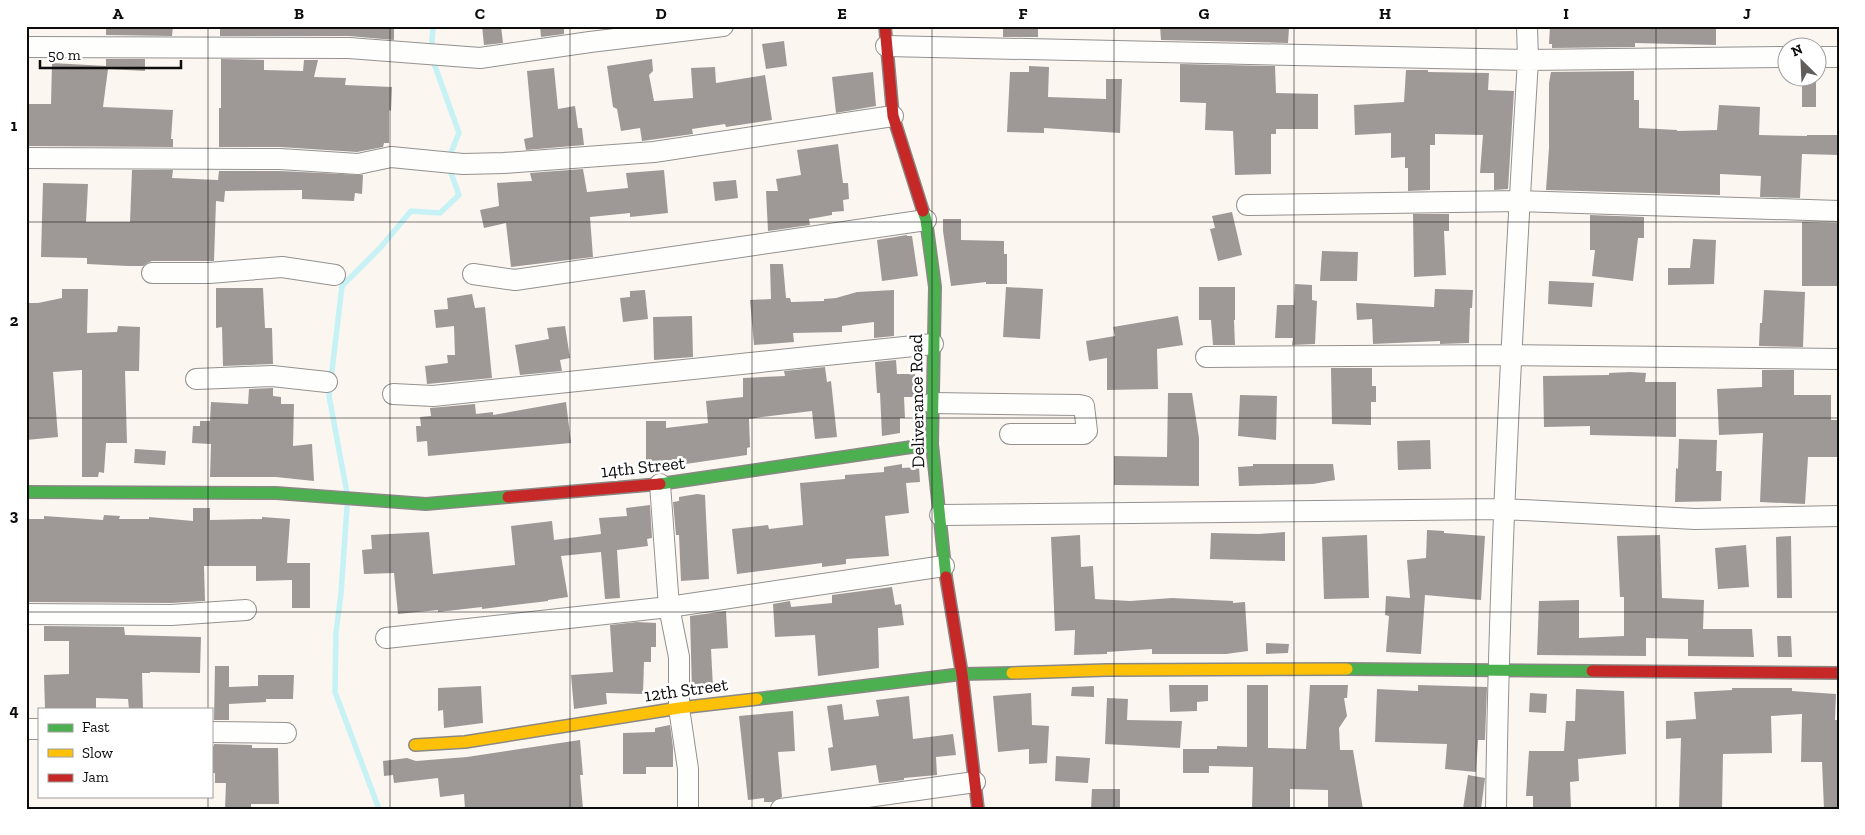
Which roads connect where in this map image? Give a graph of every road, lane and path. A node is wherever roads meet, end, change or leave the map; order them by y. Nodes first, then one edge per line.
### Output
1 (723, 26) edge
2 (1527, 26) edge
3 (885, 36) edge
4 (26, 47) edge
5 (1778, 57) edge
6 (1528, 60) junction
7 (893, 116) junction
8 (26, 158) edge
9 (1519, 201) junction
10 (1247, 205) dead end
11 (1839, 211) edge
12 (926, 220) junction
13 (152, 273) dead end
14 (473, 274) dead end
15 (335, 275) dead end
16 (933, 344) junction
17 (1510, 355) junction
18 (1206, 357) dead end
19 (1839, 359) edge
20 (196, 379) dead end
21 (328, 382) dead end
22 (392, 394) dead end
23 (932, 404) junction
24 (1010, 434) dead end
25 (932, 444) junction
26 (660, 484) junction
27 (26, 492) edge
28 (1504, 509) junction
29 (940, 515) junction
30 (1839, 516) edge
31 (944, 566) junction
32 (669, 607) junction
33 (246, 610) dead end
34 (26, 614) edge
35 (386, 638) dead end
36 (1498, 670) junction
37 (1839, 673) edge
38 (962, 674) junction
39 (679, 708) junction
40 (212, 732) edge
41 (286, 733) dead end
42 (415, 745) dead end
43 (975, 782) junction
44 (688, 809) edge
45 (781, 809) edge
46 (978, 809) edge
47 (1496, 809) edge

1 - 4 street
2 - 6 street
3 - 6 street
3 - 7 street, Deliverance Road
5 - 6 street
6 - 9 street
7 - 8 street
7 - 12 street, Deliverance Road
9 - 10 street
9 - 11 street
9 - 17 street
12 - 14 street
12 - 16 street, Deliverance Road
13 - 15 street
16 - 22 street
16 - 23 street, Deliverance Road
17 - 18 street
17 - 19 street
17 - 28 street
20 - 21 street
23 - 24 street
23 - 25 street, Deliverance Road
25 - 26 street, 14th Street
25 - 29 street, Deliverance Road
26 - 27 street, 14th Street
26 - 32 street
28 - 29 street
28 - 30 street
28 - 36 street
29 - 31 street, Deliverance Road
31 - 32 street
31 - 38 street, Deliverance Road
32 - 35 street
32 - 39 street
33 - 34 street
36 - 37 street, 12th Street
36 - 38 street, 12th Street
36 - 47 street
38 - 39 street, 12th Street
38 - 43 street, Deliverance Road
39 - 42 street, 12th Street
39 - 44 street
40 - 41 street
43 - 45 street
43 - 46 street, Deliverance Road

